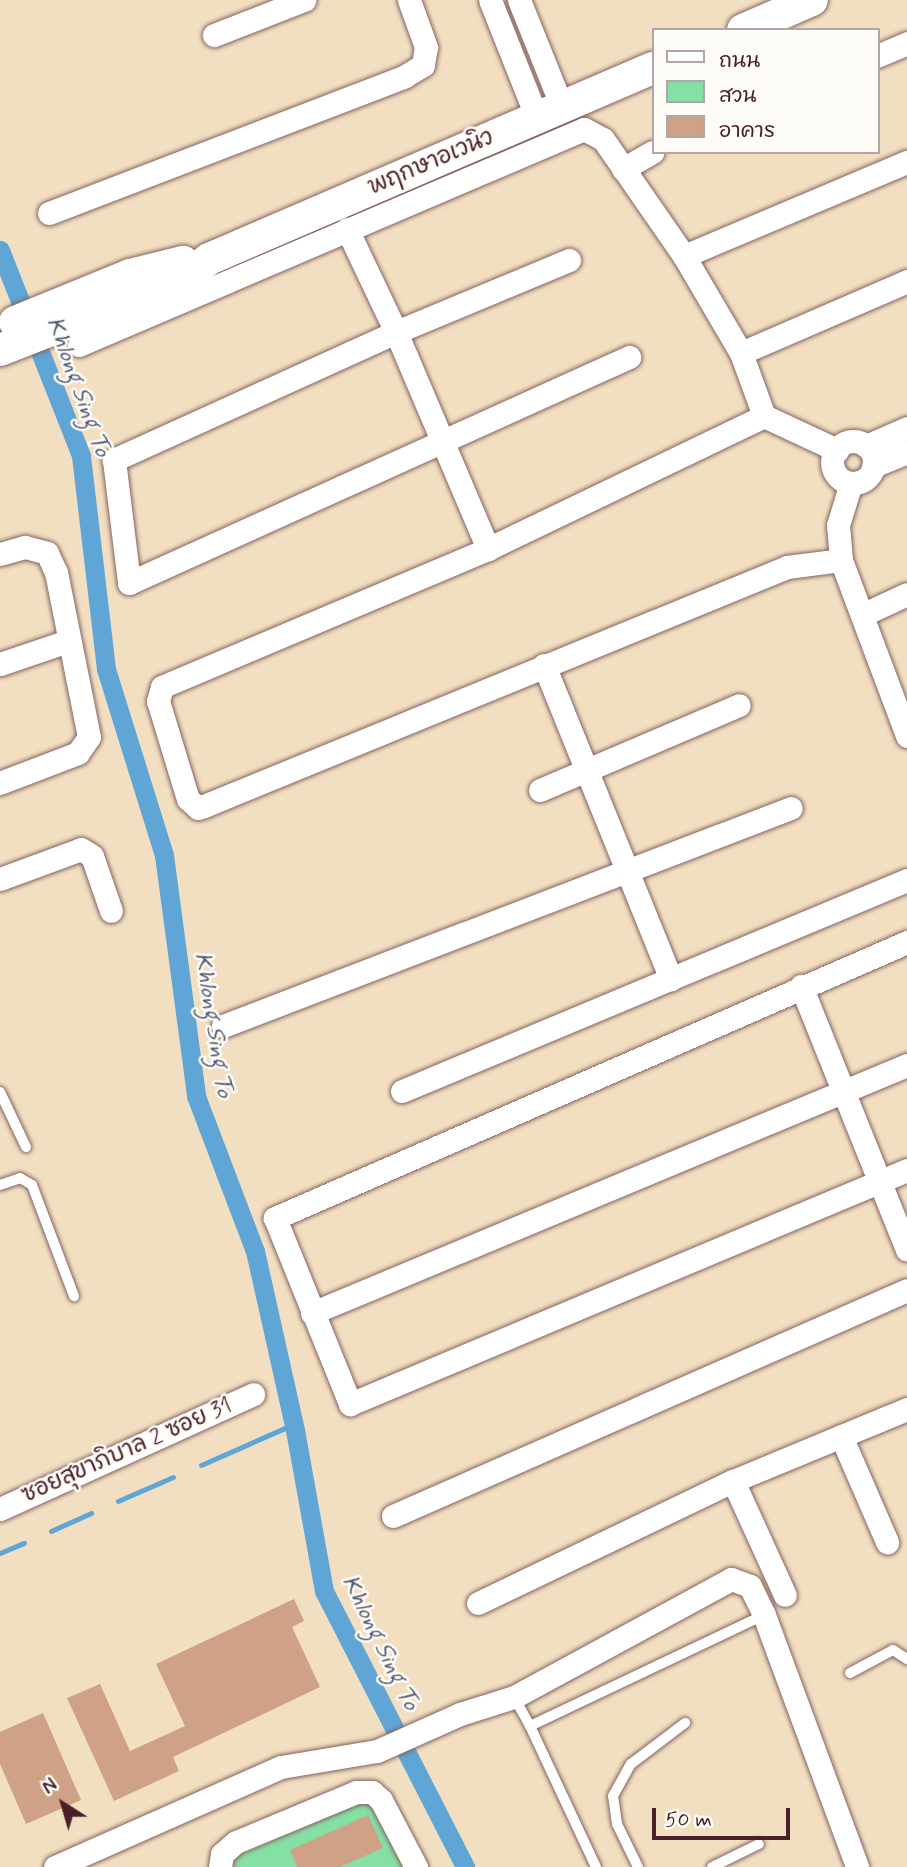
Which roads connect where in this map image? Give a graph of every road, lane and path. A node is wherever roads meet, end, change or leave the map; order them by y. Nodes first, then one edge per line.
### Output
1 (304, 0) edge
2 (409, 0) edge
3 (490, 0) edge
4 (519, 0) edge
5 (812, 0) edge
6 (748, 28) edge
7 (214, 36) dead end
8 (907, 43) edge
9 (879, 55) edge
10 (652, 68) edge
11 (549, 113) junction
12 (652, 153) edge
13 (907, 162) edge
14 (624, 169) junction
15 (50, 213) dead end
16 (347, 229) junction
17 (684, 256) junction
18 (569, 260) dead end
19 (907, 281) edge
20 (135, 285) junction
21 (0, 328) edge
22 (396, 332) junction
23 (79, 345) dead end
24 (0, 349) edge
25 (741, 353) junction
26 (629, 357) dead end
27 (764, 416) junction
28 (907, 428) edge
29 (444, 441) junction
30 (837, 450) junction
31 (907, 452) edge
32 (870, 456) junction
33 (851, 483) junction
34 (488, 549) junction
35 (0, 554) edge
36 (841, 560) junction
37 (907, 594) edge
38 (864, 614) junction
39 (68, 641) junction
40 (0, 664) edge
41 (544, 665) junction
42 (739, 705) dead end
43 (906, 724) edge
44 (588, 768) junction
45 (0, 783) edge
46 (540, 790) dead end
47 (791, 808) dead end
48 (629, 873) junction
49 (0, 878) edge
50 (907, 880) edge
51 (111, 911) dead end
52 (907, 942) edge
53 (671, 979) junction
54 (801, 986) junction
55 (223, 1026) dead end
56 (907, 1065) edge
57 (402, 1091) dead end
58 (845, 1091) junction
59 (0, 1092) edge
60 (26, 1147) dead end
61 (907, 1171) edge
62 (880, 1182) junction
63 (0, 1185) edge
64 (907, 1250) edge
65 (907, 1290) edge
66 (74, 1296) dead end
67 (312, 1313) junction
68 (253, 1394) dead end
69 (907, 1409) edge
70 (841, 1436) junction
71 (733, 1481) junction
72 (0, 1509) edge
73 (393, 1516) dead end
74 (887, 1542) dead end
75 (785, 1595) dead end
76 (478, 1603) dead end
77 (764, 1615) junction
78 (907, 1659) edge
79 (850, 1673) dead end
80 (514, 1696) junction
81 (685, 1723) dead end
82 (530, 1726) junction
83 (759, 1844) dead end
84 (55, 1867) edge
85 (220, 1867) edge
86 (416, 1867) edge
87 (596, 1867) edge
88 (638, 1867) edge
89 (712, 1867) edge
90 (857, 1867) edge

1 - 7 street
2 - 15 street
3 - 11 street
4 - 11 street
5 - 6 street
8 - 9 street
10 - 11 street, พฤกษาอเวนิว
11 - 20 street, พฤกษาอเวนิว
12 - 14 street
13 - 17 street
14 - 16 street
14 - 17 street
16 - 22 street
16 - 23 street
17 - 25 street
18 - 22 street
19 - 25 street
20 - 21 street, พฤกษาอเวนิว
20 - 24 street, พฤกษาอเวนิว
22 - 29 street
22 - 29 street
25 - 27 street
26 - 29 street
27 - 30 street
27 - 34 street
28 - 32 street
29 - 34 street
30 - 32 street
30 - 33 street
31 - 32 street
32 - 33 street
33 - 36 street
34 - 41 street
35 - 39 street
36 - 38 street
36 - 41 street
37 - 38 street
38 - 43 street
39 - 40 street
39 - 45 street
41 - 44 street
42 - 44 street
44 - 46 street
44 - 48 street
47 - 48 street
48 - 53 street
48 - 55 street
49 - 51 street
50 - 53 street
52 - 54 street
53 - 57 street
54 - 58 street
54 - 67 street
56 - 58 street
58 - 62 street
58 - 67 street
59 - 60 lane
61 - 62 street
62 - 64 street
62 - 67 street
63 - 66 lane
65 - 73 street
68 - 72 street, ซอยสุขาภิบาล 2 ซอย 31
69 - 70 street
70 - 71 street
70 - 74 street
71 - 75 street
71 - 76 street
77 - 80 street
77 - 82 lane
77 - 90 street
78 - 79 lane
80 - 82 lane
80 - 84 street
81 - 88 lane
82 - 87 lane
83 - 89 lane
85 - 86 street

